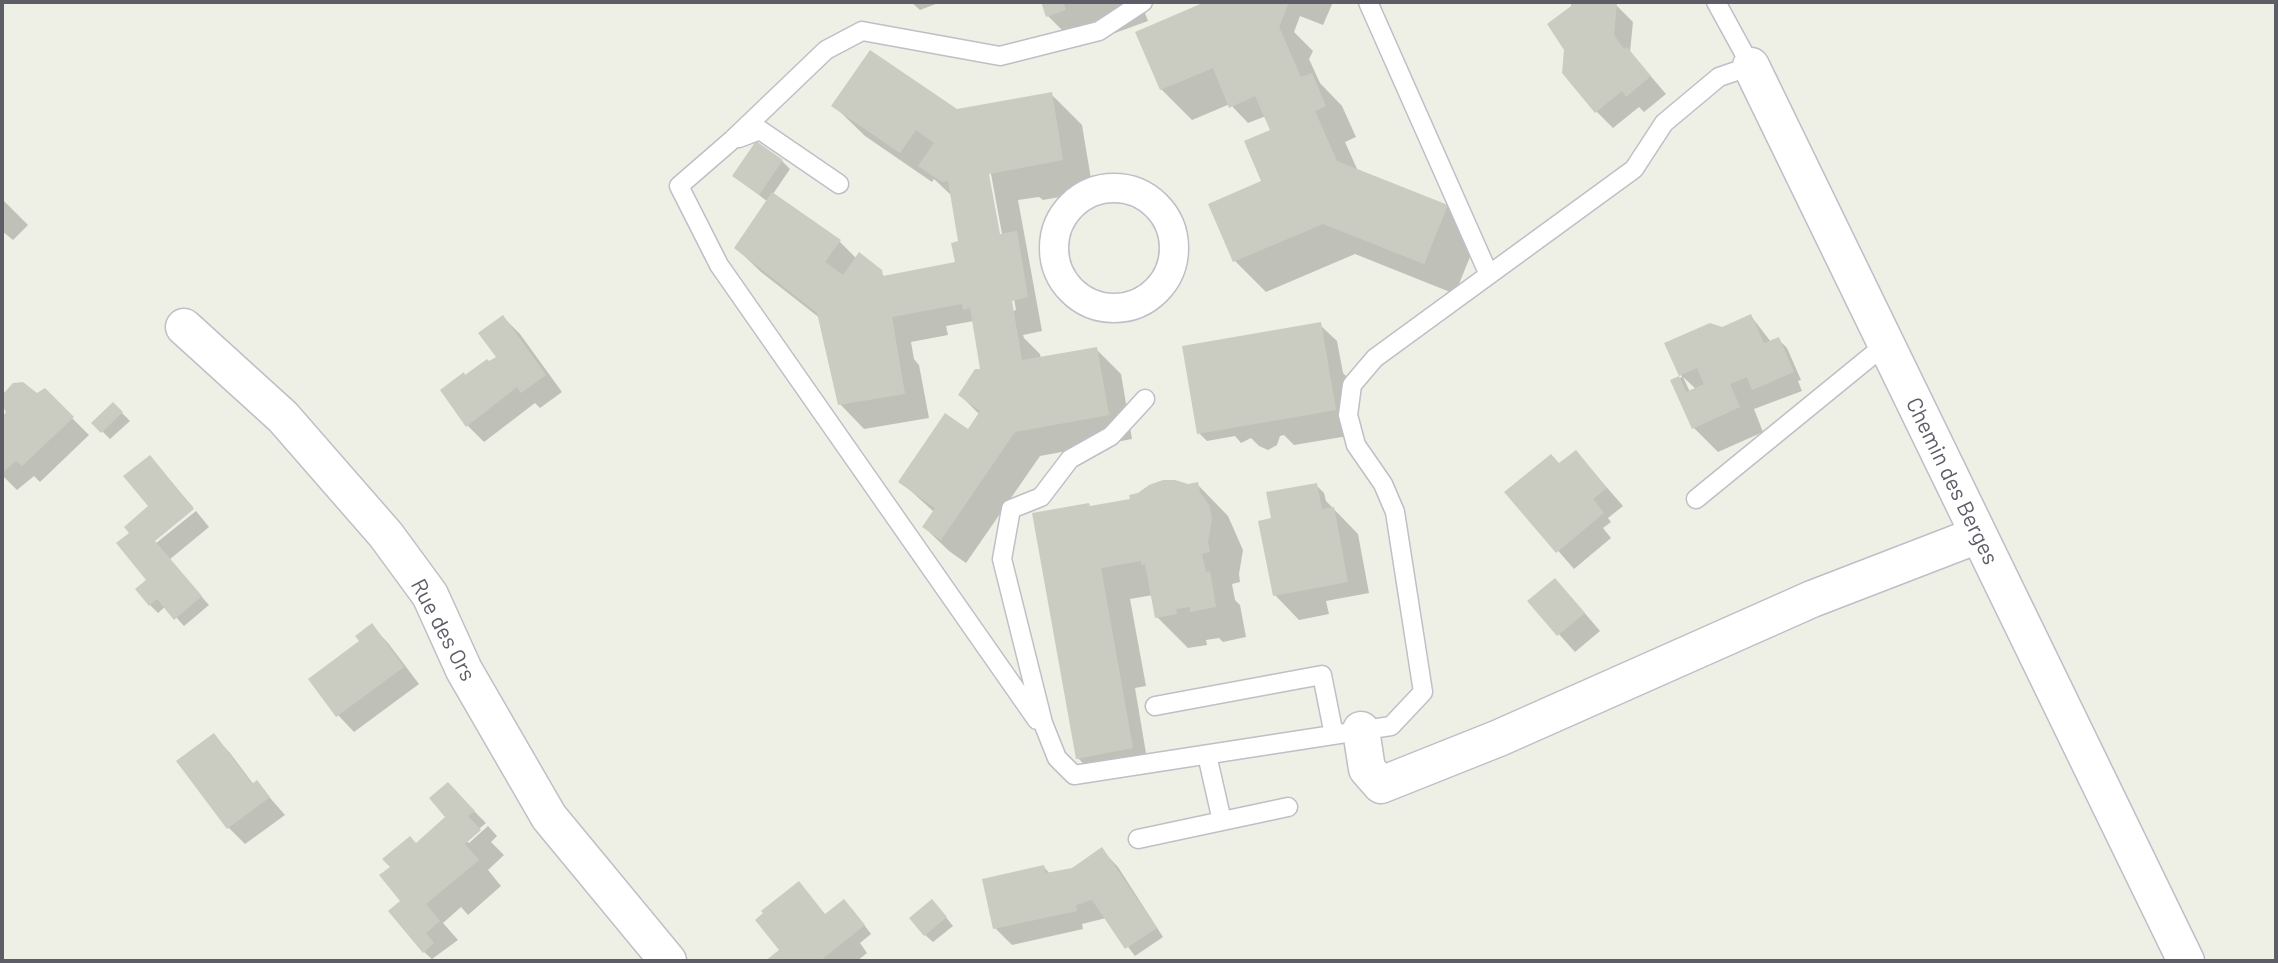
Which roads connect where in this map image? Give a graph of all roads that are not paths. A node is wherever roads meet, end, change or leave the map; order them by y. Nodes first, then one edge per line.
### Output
1 (1143, 2) edge
2 (1368, 2) edge
3 (1716, 2) edge
4 (1751, 66) junction
5 (732, 140) junction
6 (839, 184) dead end
7 (1055, 262) joint
8 (1489, 275) junction
9 (184, 327) dead end
10 (1886, 344) junction
11 (1145, 399) dead end
12 (1696, 499) dead end
13 (1978, 535) junction
14 (1155, 706) dead end
15 (1348, 732) junction
16 (1048, 735) junction
17 (1207, 755) junction
18 (1288, 807) dead end
19 (1222, 821) junction
20 (1138, 839) dead end
21 (668, 961) edge
22 (2186, 961) edge

1 - 5 lane
2 - 8 lane
3 - 4 lane, Chemin des Berges
4 - 8 lane
4 - 10 street, Chemin des Berges
5 - 6 lane
5 - 16 lane
7 - 7 street
8 - 15 lane
9 - 21 street, Rue des Ors
10 - 12 lane
10 - 13 street, Chemin des Berges
11 - 16 lane
13 - 15 street
13 - 22 street, Chemin des Berges
14 - 15 lane
15 - 17 lane
16 - 17 lane
17 - 19 lane
18 - 19 lane
19 - 20 lane

